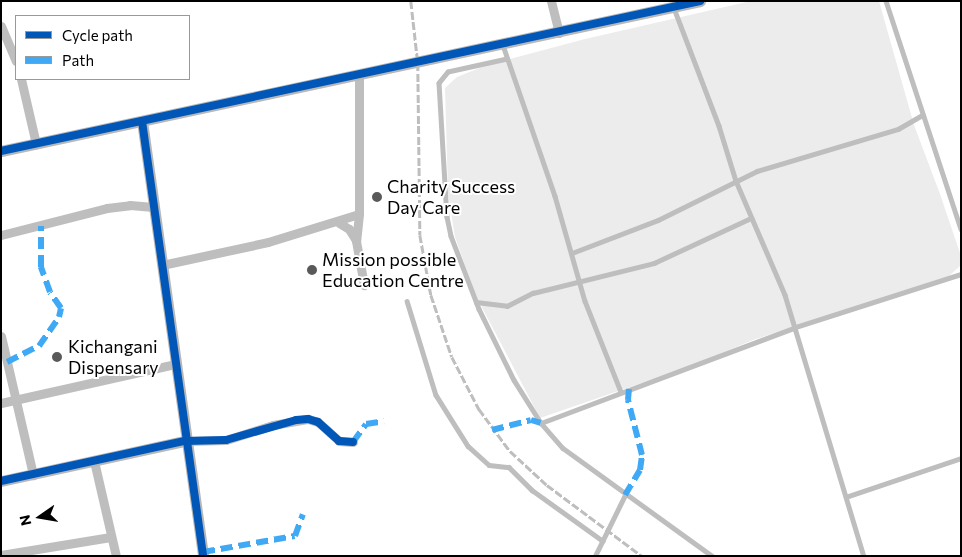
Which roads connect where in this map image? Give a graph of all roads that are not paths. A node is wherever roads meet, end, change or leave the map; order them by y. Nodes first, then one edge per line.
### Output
1 (551, 1) edge
2 (700, 1) edge
3 (886, 1) edge
4 (674, 8) junction
5 (1, 26) edge
6 (559, 33) junction
7 (503, 45) junction
8 (15, 58) edge
9 (506, 59) junction
10 (358, 75) junction
11 (21, 80) edge
12 (922, 115) junction
13 (142, 121) junction
14 (36, 144) junction
15 (1, 151) edge
16 (736, 181) junction
17 (153, 206) junction
18 (359, 214) junction
19 (751, 218) junction
20 (339, 223) junction
21 (961, 229) edge
22 (1, 235) edge
23 (356, 241) junction
24 (572, 253) junction
25 (162, 265) junction
26 (961, 274) edge
27 (580, 283) junction
28 (364, 285) dead end
29 (407, 300) dead end
30 (476, 302) junction
31 (796, 327) junction
32 (1, 336) edge
33 (175, 364) junction
34 (621, 392) junction
35 (18, 402) junction
36 (1, 404) edge
37 (541, 423) junction
38 (185, 441) junction
39 (353, 442) dead end
40 (961, 458) edge
41 (94, 461) junction
42 (33, 475) junction
43 (1, 480) edge
44 (625, 495) junction
45 (846, 497) junction
46 (111, 537) junction
47 (603, 541) junction
48 (48, 552) edge
49 (1, 555) edge
50 (116, 556) edge
51 (203, 556) edge
52 (595, 556) edge
53 (712, 556) edge
54 (864, 556) edge

1 - 6 street
2 - 4 street
3 - 12 lane
4 - 6 street
4 - 16 lane
5 - 8 street
6 - 7 street
7 - 9 lane
7 - 10 street
9 - 24 lane
9 - 30 lane
10 - 13 street
10 - 18 street
11 - 14 street
12 - 16 lane
12 - 21 lane
13 - 14 street
13 - 17 street
14 - 15 street
16 - 19 lane
16 - 24 lane
17 - 22 street
17 - 25 street
18 - 20 street
18 - 23 street
19 - 27 lane
19 - 31 lane
20 - 23 street
20 - 25 street
23 - 28 street
24 - 27 lane
25 - 33 street
26 - 31 lane
27 - 30 lane
27 - 34 lane
29 - 47 lane
30 - 37 lane
31 - 34 lane
31 - 45 lane
32 - 35 street
33 - 35 street
33 - 38 street
34 - 37 lane
35 - 36 street
35 - 42 street
37 - 44 lane
38 - 39 street
38 - 41 street
38 - 51 street
40 - 45 lane
41 - 42 street
41 - 46 street
42 - 43 street
44 - 47 lane
44 - 53 lane
45 - 54 lane
46 - 48 street
46 - 50 street
47 - 52 lane
48 - 49 street

